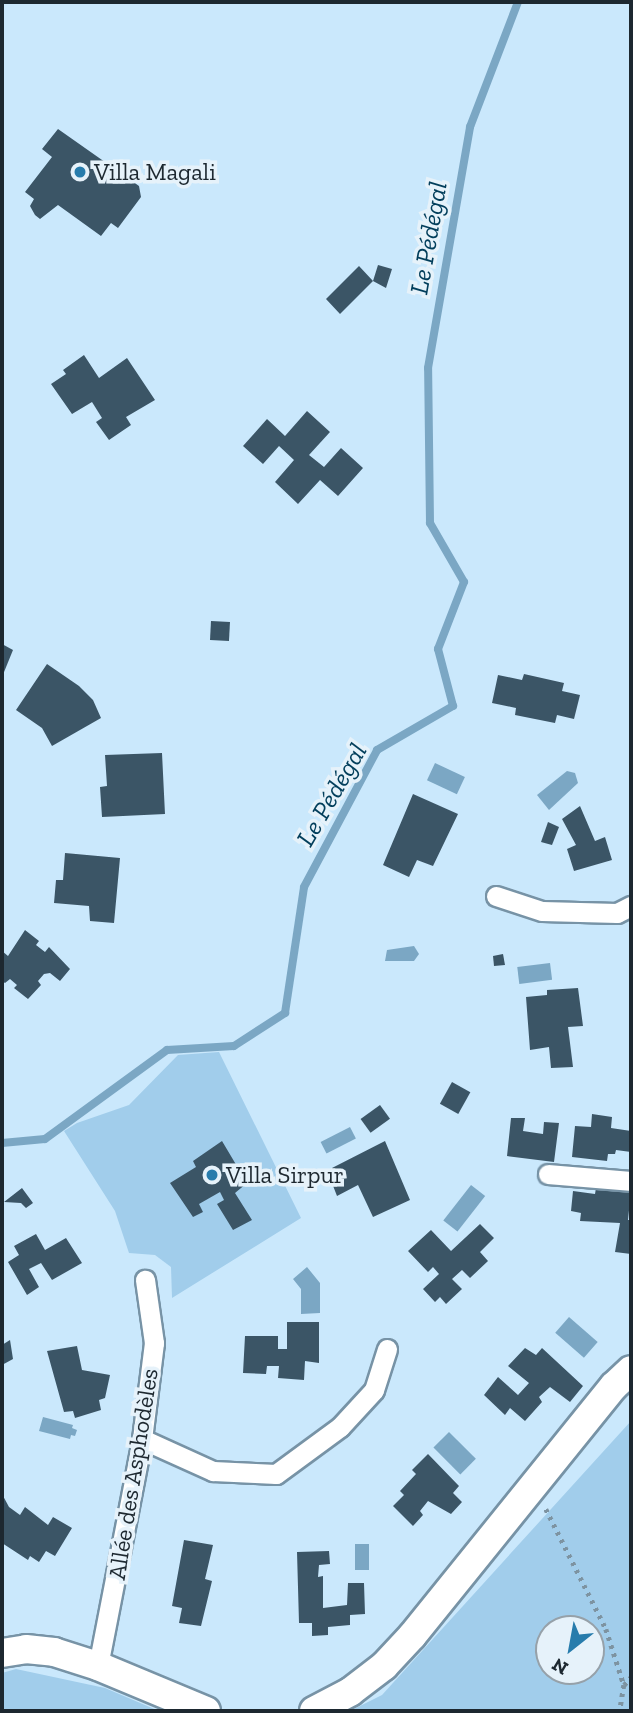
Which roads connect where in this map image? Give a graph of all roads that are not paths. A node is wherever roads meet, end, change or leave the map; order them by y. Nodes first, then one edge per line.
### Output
1 (496, 896) dead end
2 (631, 906) edge
3 (548, 1174) dead end
4 (631, 1181) edge
5 (145, 1280) dead end
6 (387, 1349) dead end
7 (631, 1370) edge
8 (631, 1392) edge
9 (142, 1439) junction
10 (534, 1487) junction
11 (2, 1653) edge
12 (98, 1666) junction
13 (206, 1711) edge
14 (314, 1711) edge

1 - 2 street
3 - 4 street
5 - 9 street, Allée des Asphodèles
6 - 9 street
7 - 10 street
8 - 10 street
9 - 12 street, Allée des Asphodèles
10 - 14 street
11 - 12 street
12 - 13 street

